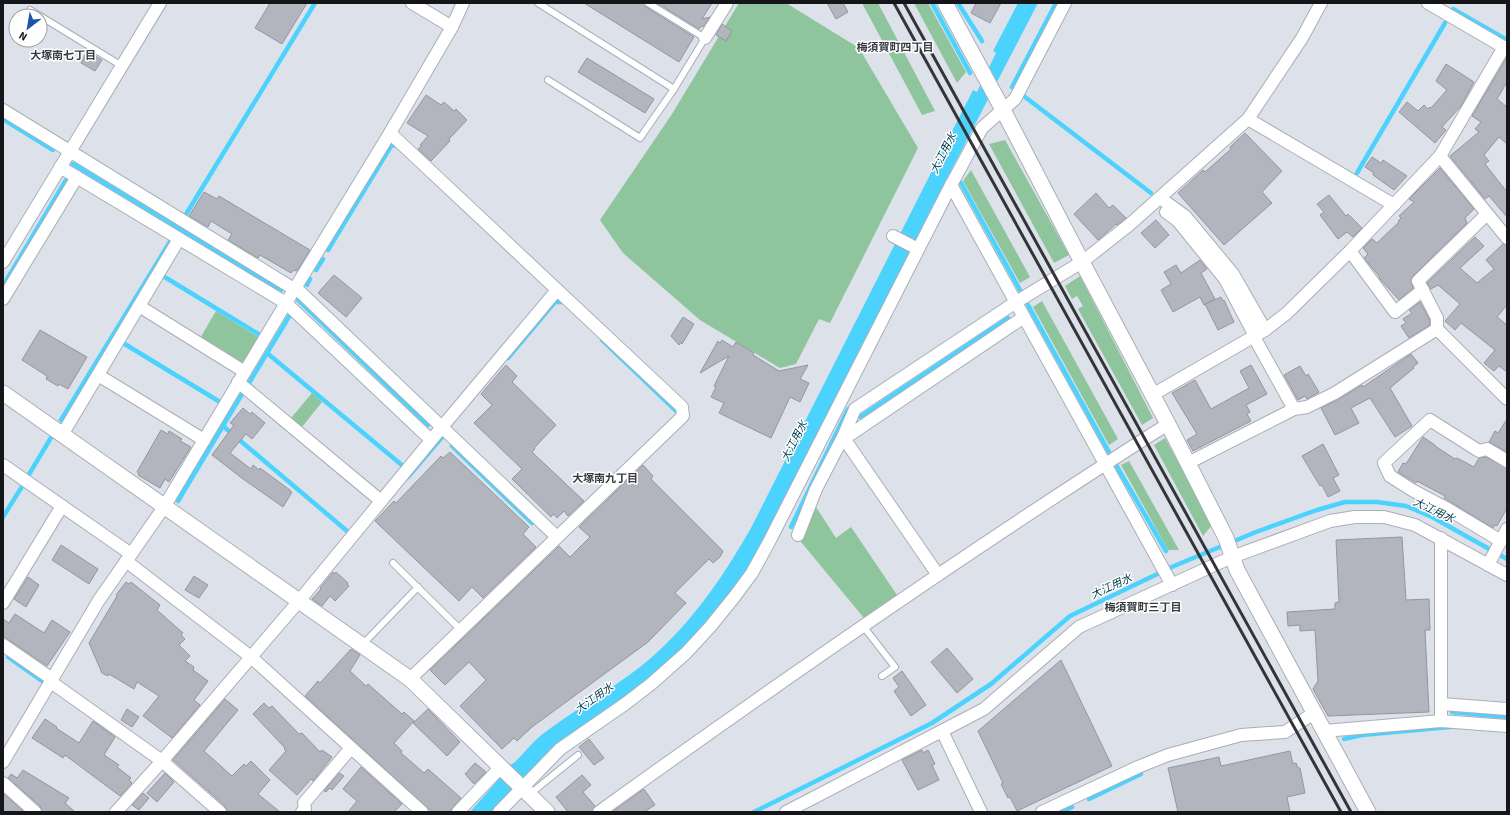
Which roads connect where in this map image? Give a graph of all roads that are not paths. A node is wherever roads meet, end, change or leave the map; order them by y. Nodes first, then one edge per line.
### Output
1 (160, 3) edge
2 (412, 3) edge
3 (463, 3) edge
4 (538, 3) edge
5 (648, 3) edge
6 (945, 3) edge
7 (1065, 3) edge
8 (1321, 3) edge
9 (1428, 3) edge
10 (726, 4) edge
11 (48, 21) edge
12 (452, 27) junction
13 (705, 38) junction
14 (1505, 48) edge
15 (122, 66) junction
16 (548, 80) dead end
17 (674, 89) junction
18 (3, 110) edge
19 (1003, 110) junction
20 (1248, 119) junction
21 (390, 133) junction
22 (70, 151) junction
23 (1440, 156) junction
24 (60, 167) junction
25 (77, 177) junction
26 (951, 185) junction
27 (1157, 200) junction
28 (1394, 205) junction
29 (1487, 214) junction
30 (895, 237) dead end
31 (1507, 238) edge
32 (179, 239) junction
33 (917, 249) junction
34 (1350, 252) junction
35 (3, 262) edge
36 (1082, 262) junction
37 (295, 288) junction
38 (557, 290) junction
39 (1423, 290) junction
40 (3, 300) edge
41 (1016, 302) junction
42 (286, 303) junction
43 (139, 306) junction
44 (1024, 317) junction
45 (1437, 329) junction
46 (1258, 335) junction
47 (98, 375) junction
48 (241, 377) junction
49 (3, 393) edge
50 (1152, 395) junction
51 (1507, 399) edge
52 (1294, 409) junction
53 (1168, 424) junction
54 (442, 427) junction
55 (62, 435) junction
56 (844, 438) junction
57 (204, 440) junction
58 (431, 440) junction
59 (1507, 461) edge
60 (1188, 463) junction
61 (1105, 464) junction
62 (3, 465) edge
63 (380, 501) junction
64 (62, 506) junction
65 (164, 507) junction
66 (1507, 529) edge
67 (798, 535) dead end
68 (557, 537) junction
69 (1441, 538) junction
70 (1499, 545) junction
71 (1230, 549) junction
72 (129, 558) junction
73 (393, 563) dead end
74 (1490, 563) junction
75 (938, 575) junction
76 (1507, 575) edge
77 (1170, 582) junction
78 (418, 588) junction
79 (299, 600) junction
80 (3, 603) edge
81 (863, 626) junction
82 (461, 630) junction
83 (362, 645) junction
84 (4, 648) edge
85 (251, 657) junction
86 (882, 676) dead end
87 (410, 679) junction
88 (51, 681) junction
89 (1442, 704) junction
90 (1507, 709) edge
91 (1314, 713) junction
92 (1441, 721) junction
93 (1507, 726) edge
94 (942, 731) junction
95 (1324, 731) junction
96 (351, 748) junction
97 (578, 755) dead end
98 (162, 761) junction
99 (3, 762) edge
100 (502, 768) junction
101 (3, 783) edge
102 (524, 789) junction
103 (35, 812) edge
104 (116, 812) edge
105 (220, 812) edge
106 (302, 812) edge
107 (422, 812) edge
108 (458, 812) edge
109 (500, 812) edge
110 (548, 812) edge
111 (599, 812) edge
112 (786, 812) edge
113 (981, 812) edge
114 (1042, 812) edge
115 (1368, 812) edge

1 - 15 street
2 - 12 street
3 - 12 street
4 - 17 lane
5 - 13 lane
6 - 19 street
7 - 19 street
8 - 20 street
9 - 14 street
10 - 13 street
11 - 15 lane
12 - 21 street
13 - 17 lane
14 - 23 street
15 - 22 street
16 - 17 lane
18 - 22 street
19 - 26 street
19 - 36 street
20 - 27 street
20 - 28 street
21 - 37 street
21 - 38 street
22 - 24 street
22 - 37 street
23 - 28 street
23 - 29 street
24 - 25 street
24 - 35 street
25 - 32 street
25 - 40 street
26 - 33 street
26 - 41 street
27 - 36 street
27 - 46 street
28 - 34 street
29 - 31 street
29 - 39 street
30 - 33 street
32 - 42 street
32 - 43 street
33 - 102 street
34 - 39 street
34 - 46 street
36 - 41 street
36 - 50 street
37 - 42 street
37 - 54 street
38 - 54 street
38 - 68 street
39 - 45 street
41 - 44 street
41 - 56 street
42 - 48 street
42 - 58 street
43 - 47 street
43 - 48 street
44 - 56 street
44 - 61 street
45 - 51 street
45 - 52 street
46 - 50 street
46 - 52 street
47 - 55 street
47 - 57 street
48 - 57 street
48 - 63 street
49 - 55 street
50 - 53 street
52 - 60 street
53 - 60 street
53 - 61 street
54 - 58 street
54 - 68 street
55 - 65 street
56 - 67 street
56 - 75 street
57 - 65 street
58 - 63 street
59 - 70 street
60 - 71 street
61 - 75 street
61 - 77 street
62 - 64 street
63 - 79 street
64 - 72 street
64 - 80 street
65 - 72 street
65 - 79 street
66 - 70 street
68 - 82 street
69 - 71 street
69 - 74 street
69 - 89 street
70 - 74 street
71 - 77 street
71 - 91 street
72 - 85 street
72 - 88 street
73 - 78 lane
74 - 76 street
75 - 81 street
77 - 94 street
78 - 82 lane
78 - 83 lane
79 - 83 street
79 - 85 street
81 - 86 lane
81 - 111 street
82 - 87 street
83 - 87 street
84 - 88 street
85 - 96 street
85 - 98 street
87 - 100 street
88 - 98 street
88 - 99 street
89 - 90 street
89 - 92 street
91 - 95 street
91 - 114 street
92 - 93 street
92 - 95 street
94 - 112 street
94 - 113 street
95 - 115 street
96 - 106 street
96 - 107 street
97 - 102 lane
98 - 104 street
98 - 105 street
100 - 102 street
100 - 108 street
101 - 103 street
102 - 109 street
102 - 110 street

